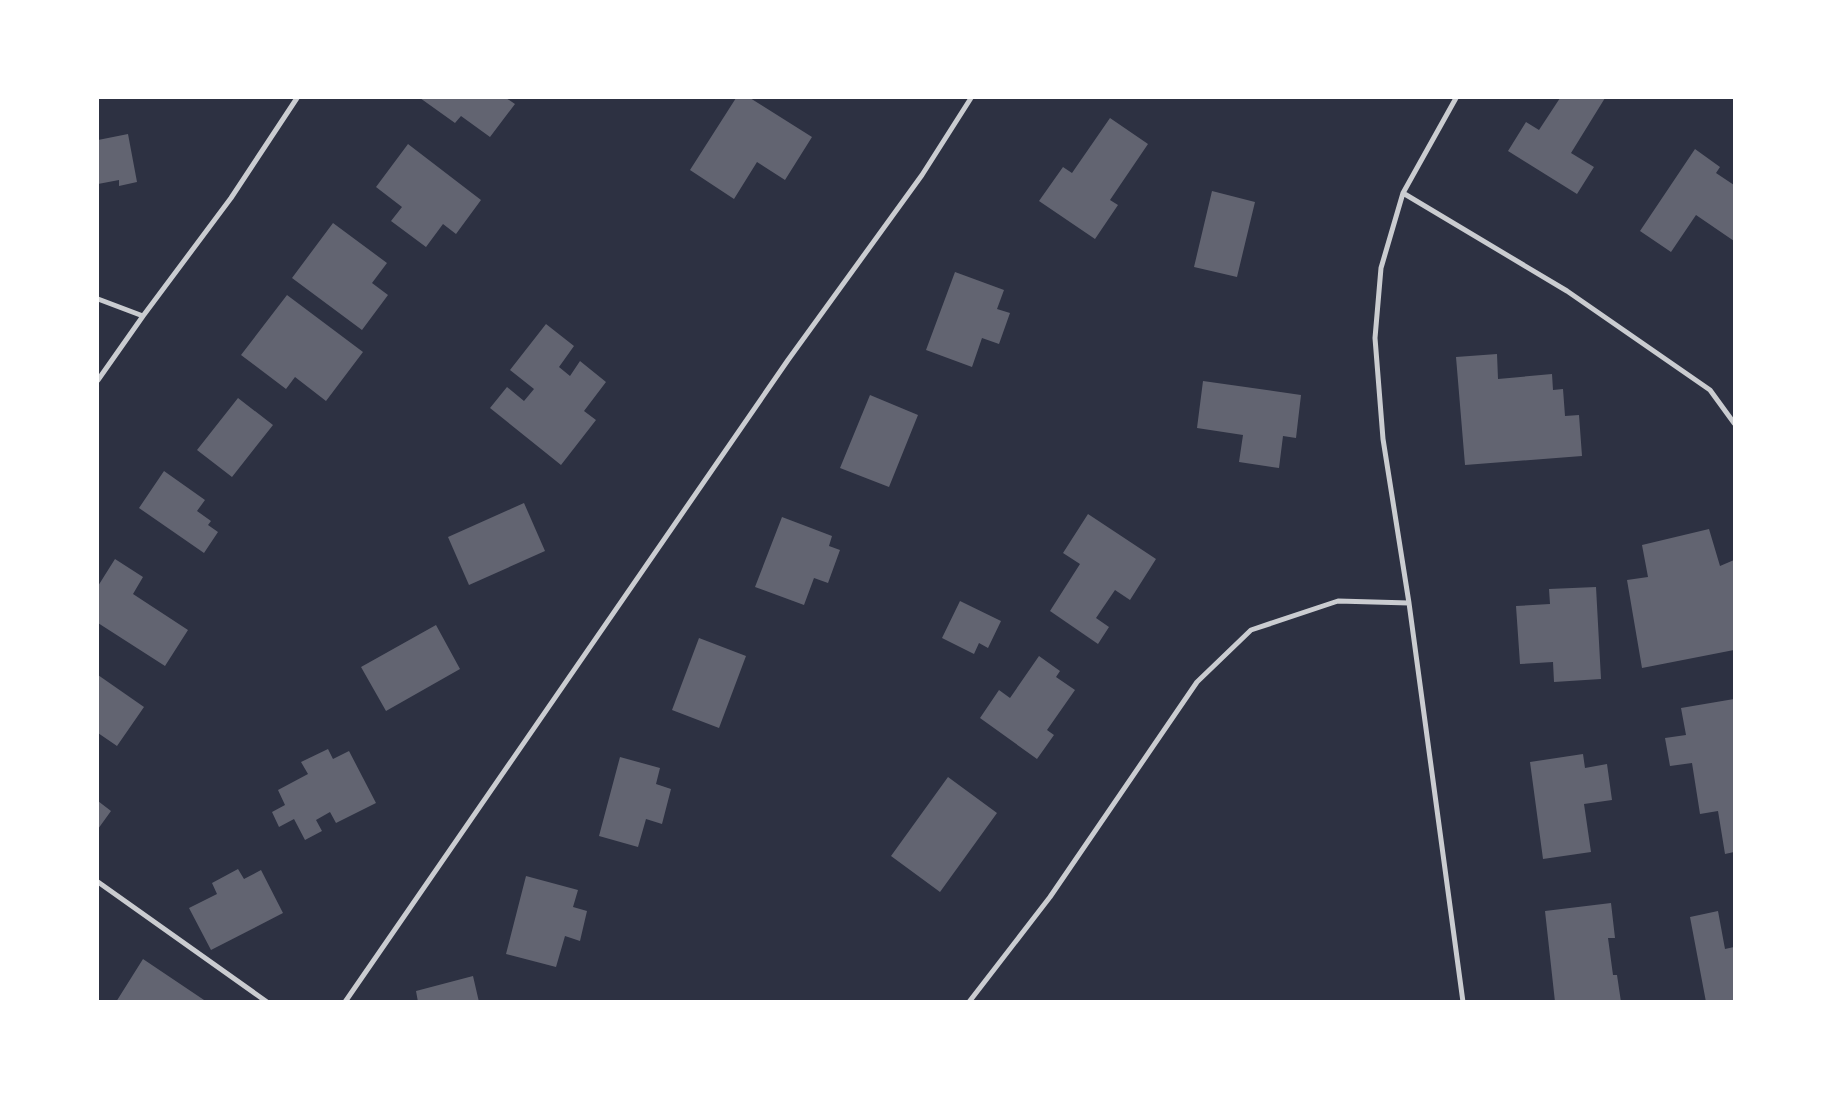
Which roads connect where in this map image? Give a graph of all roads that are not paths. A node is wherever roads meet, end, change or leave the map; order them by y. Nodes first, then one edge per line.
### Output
1 (297, 98) edge
2 (972, 98) edge
3 (1456, 98) edge
4 (1403, 193) junction
5 (98, 299) edge
6 (142, 316) junction
7 (98, 380) edge
8 (1734, 423) edge
9 (1410, 603) junction
10 (98, 882) edge
11 (267, 1002) edge
12 (345, 1002) edge
13 (969, 1002) edge
14 (1463, 1002) edge

1 - 6 street
2 - 12 street
3 - 4 street
4 - 8 street
4 - 9 street
5 - 6 street
6 - 7 street
9 - 13 street
9 - 14 street
10 - 11 street

